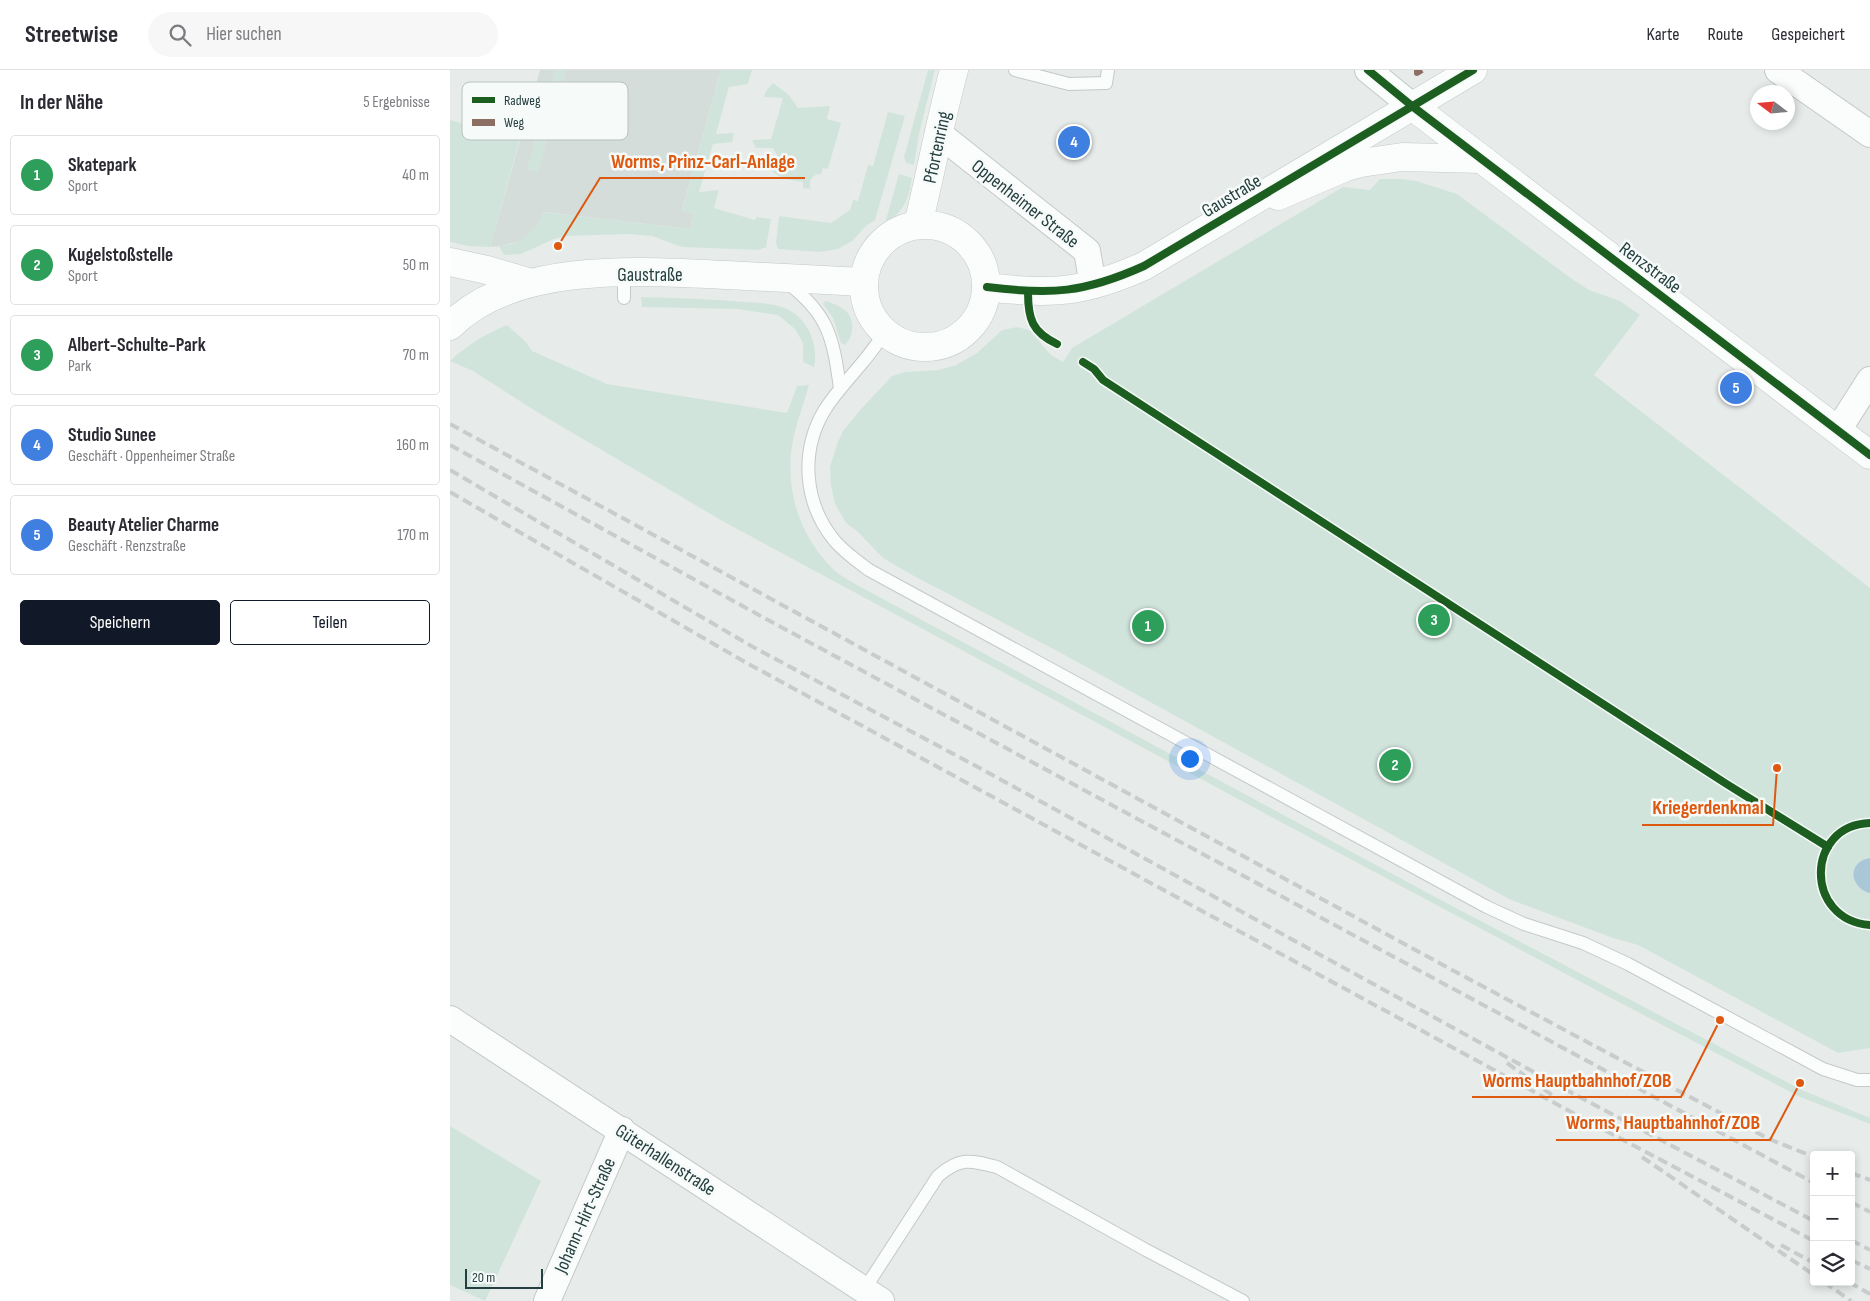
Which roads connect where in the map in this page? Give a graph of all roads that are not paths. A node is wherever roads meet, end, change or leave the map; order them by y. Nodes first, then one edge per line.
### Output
1 (954, 70) edge
2 (1015, 70) edge
3 (1108, 70) edge
4 (1368, 70) edge
5 (1473, 70) edge
6 (1778, 70) edge
7 (1412, 106) junction
8 (938, 133) junction
9 (1870, 134) edge
10 (1482, 159) junction
11 (1225, 217) junction
12 (918, 224) junction
13 (450, 262) edge
14 (780, 278) junction
15 (863, 282) junction
16 (531, 283) junction
17 (1093, 285) junction
18 (987, 287) junction
19 (454, 313) edge
20 (885, 333) junction
21 (1870, 380) edge
22 (840, 388) junction
23 (1838, 430) junction
24 (1870, 455) edge
25 (450, 1019) edge
26 (1870, 1080) edge
27 (622, 1130) junction
28 (861, 1294) edge
29 (547, 1301) edge
30 (1243, 1301) edge

1 - 8 main road, Pfortenring
2 - 3 lane
4 - 7 street
5 - 7 main road, Gaustraße
6 - 9 street
7 - 10 main road, Renzstraße
7 - 11 main road, Gaustraße
8 - 12 main road, Pfortenring
8 - 17 street, Oppenheimer Straße
10 - 11 main road
10 - 23 main road, Renzstraße
11 - 17 main road, Gaustraße
12 - 15 main road
12 - 18 main road
13 - 16 main road
14 - 15 main road, Gaustraße
14 - 16 main road, Gaustraße
14 - 22 lane
15 - 20 main road
16 - 19 main road, Gaustraße
17 - 18 main road, Gaustraße
18 - 20 main road
20 - 22 lane
21 - 23 street
22 - 26 lane
23 - 24 main road, Renzstraße
25 - 27 street, Güterhallenstraße
27 - 28 street, Güterhallenstraße
27 - 29 street, Johann-Hirt-Straße
28 - 30 lane

